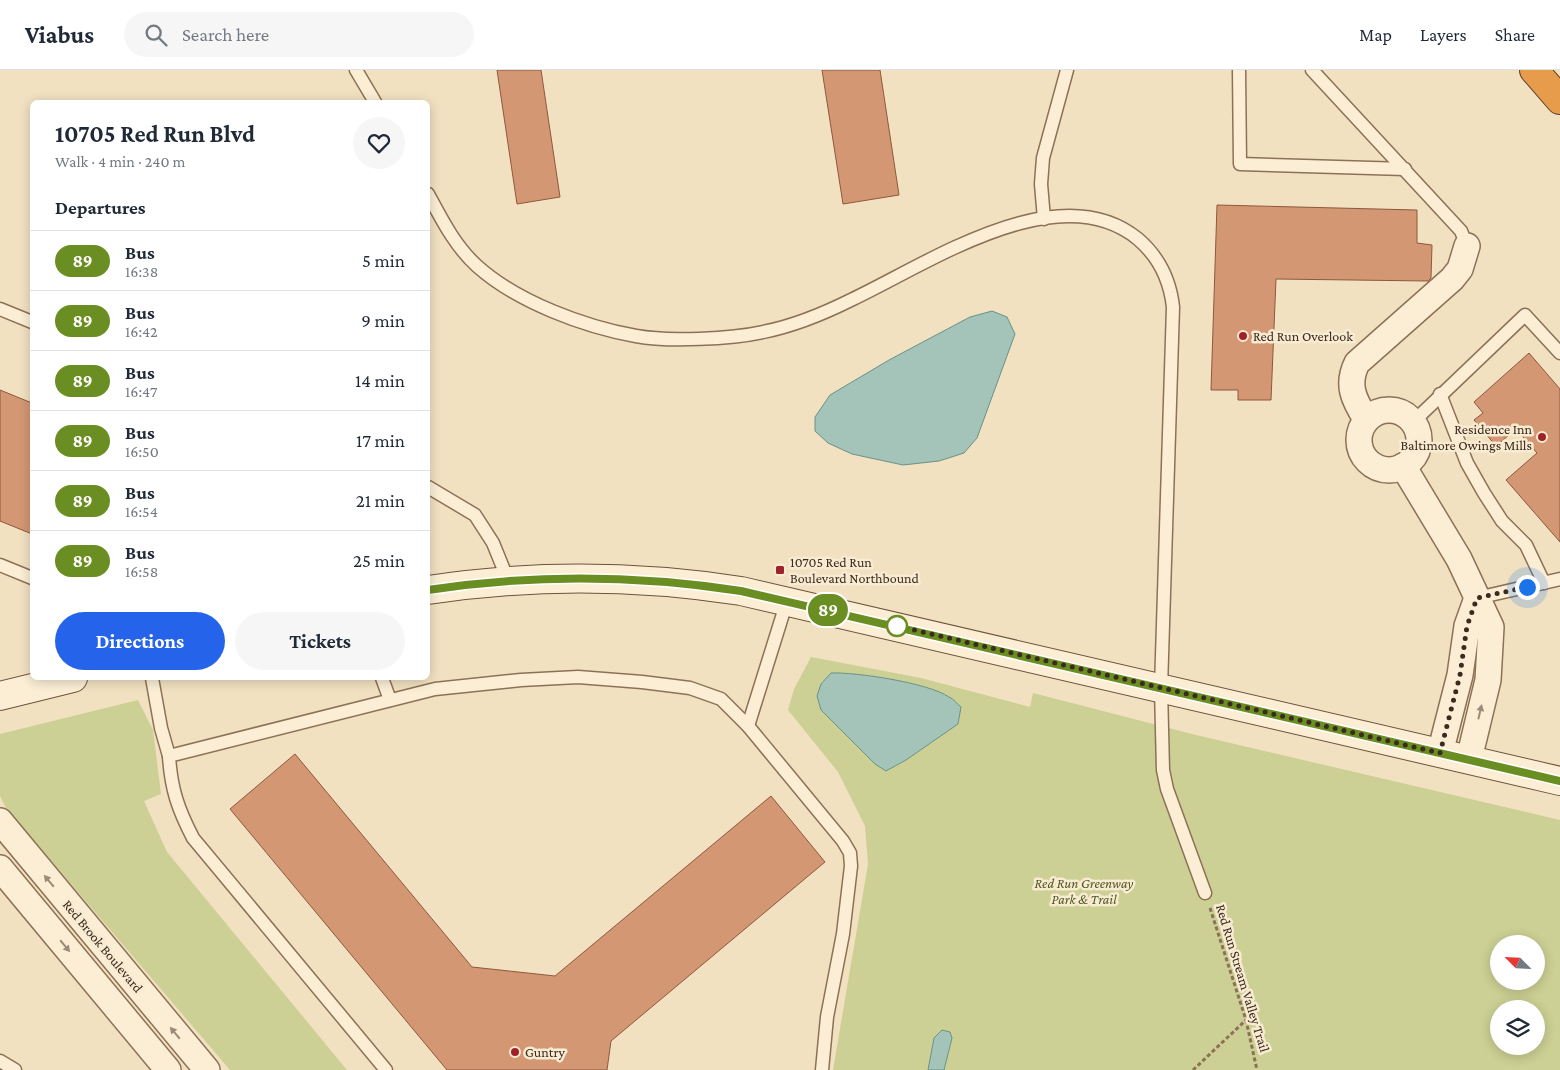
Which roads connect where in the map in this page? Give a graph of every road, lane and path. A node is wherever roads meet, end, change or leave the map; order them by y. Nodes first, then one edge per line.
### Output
1 (356, 70) edge
2 (1067, 70) edge
3 (1239, 70) edge
4 (1312, 70) edge
5 (1534, 70) edge
6 (374, 100) edge
7 (1560, 100) edge
8 (1405, 169) junction
9 (430, 198) edge
10 (1044, 219) junction
11 (1467, 246) joint
12 (0, 309) edge
13 (30, 321) edge
14 (1560, 353) edge
15 (1440, 394) junction
16 (1366, 419) junction
17 (1413, 422) junction
18 (1403, 466) junction
19 (430, 488) edge
20 (0, 565) edge
21 (30, 577) edge
22 (1560, 579) edge
23 (508, 580) junction
24 (1544, 583) junction
25 (430, 590) edge
26 (1477, 598) junction
27 (787, 601) junction
28 (64, 680) edge
29 (152, 680) edge
30 (383, 680) edge
31 (1161, 688) junction
32 (0, 696) edge
33 (390, 700) junction
34 (748, 726) junction
35 (1440, 753) junction
36 (169, 756) junction
37 (1469, 760) junction
38 (1560, 781) edge
39 (0, 821) edge
40 (0, 868) edge
41 (1205, 893) joint
42 (1246, 1020) junction
43 (0, 1061) edge
44 (15, 1070) edge
45 (168, 1070) edge
46 (207, 1070) edge
47 (386, 1070) edge
48 (822, 1070) edge
49 (1193, 1070) edge
50 (1257, 1070) edge

1 - 6 lane
2 - 10 lane
3 - 8 lane
4 - 8 lane
5 - 7 highway
8 - 11 lane
9 - 10 lane
10 - 31 lane
11 - 16 street
12 - 13 lane
14 - 15 lane
15 - 17 lane
15 - 24 lane
16 - 17 street
16 - 18 street
17 - 18 street
18 - 26 street
19 - 23 lane
20 - 21 lane
22 - 24 lane
23 - 25 main road
23 - 27 main road
24 - 26 lane
26 - 35 street
37 -> 26 street
27 - 31 main road
27 - 34 lane
28 - 32 main road
29 - 36 lane
30 - 33 lane
31 - 35 main road
31 - 41 lane
33 - 34 lane
33 - 36 lane
34 - 48 lane
35 - 37 main road
36 - 47 lane
37 - 38 main road
46 -> 39 street, Red Brook Boulevard
40 -> 45 street
41 - 42 path, Red Run Stream Valley Trail
42 - 49 path
42 - 50 path, Red Run Stream Valley Trail
43 - 44 lane

